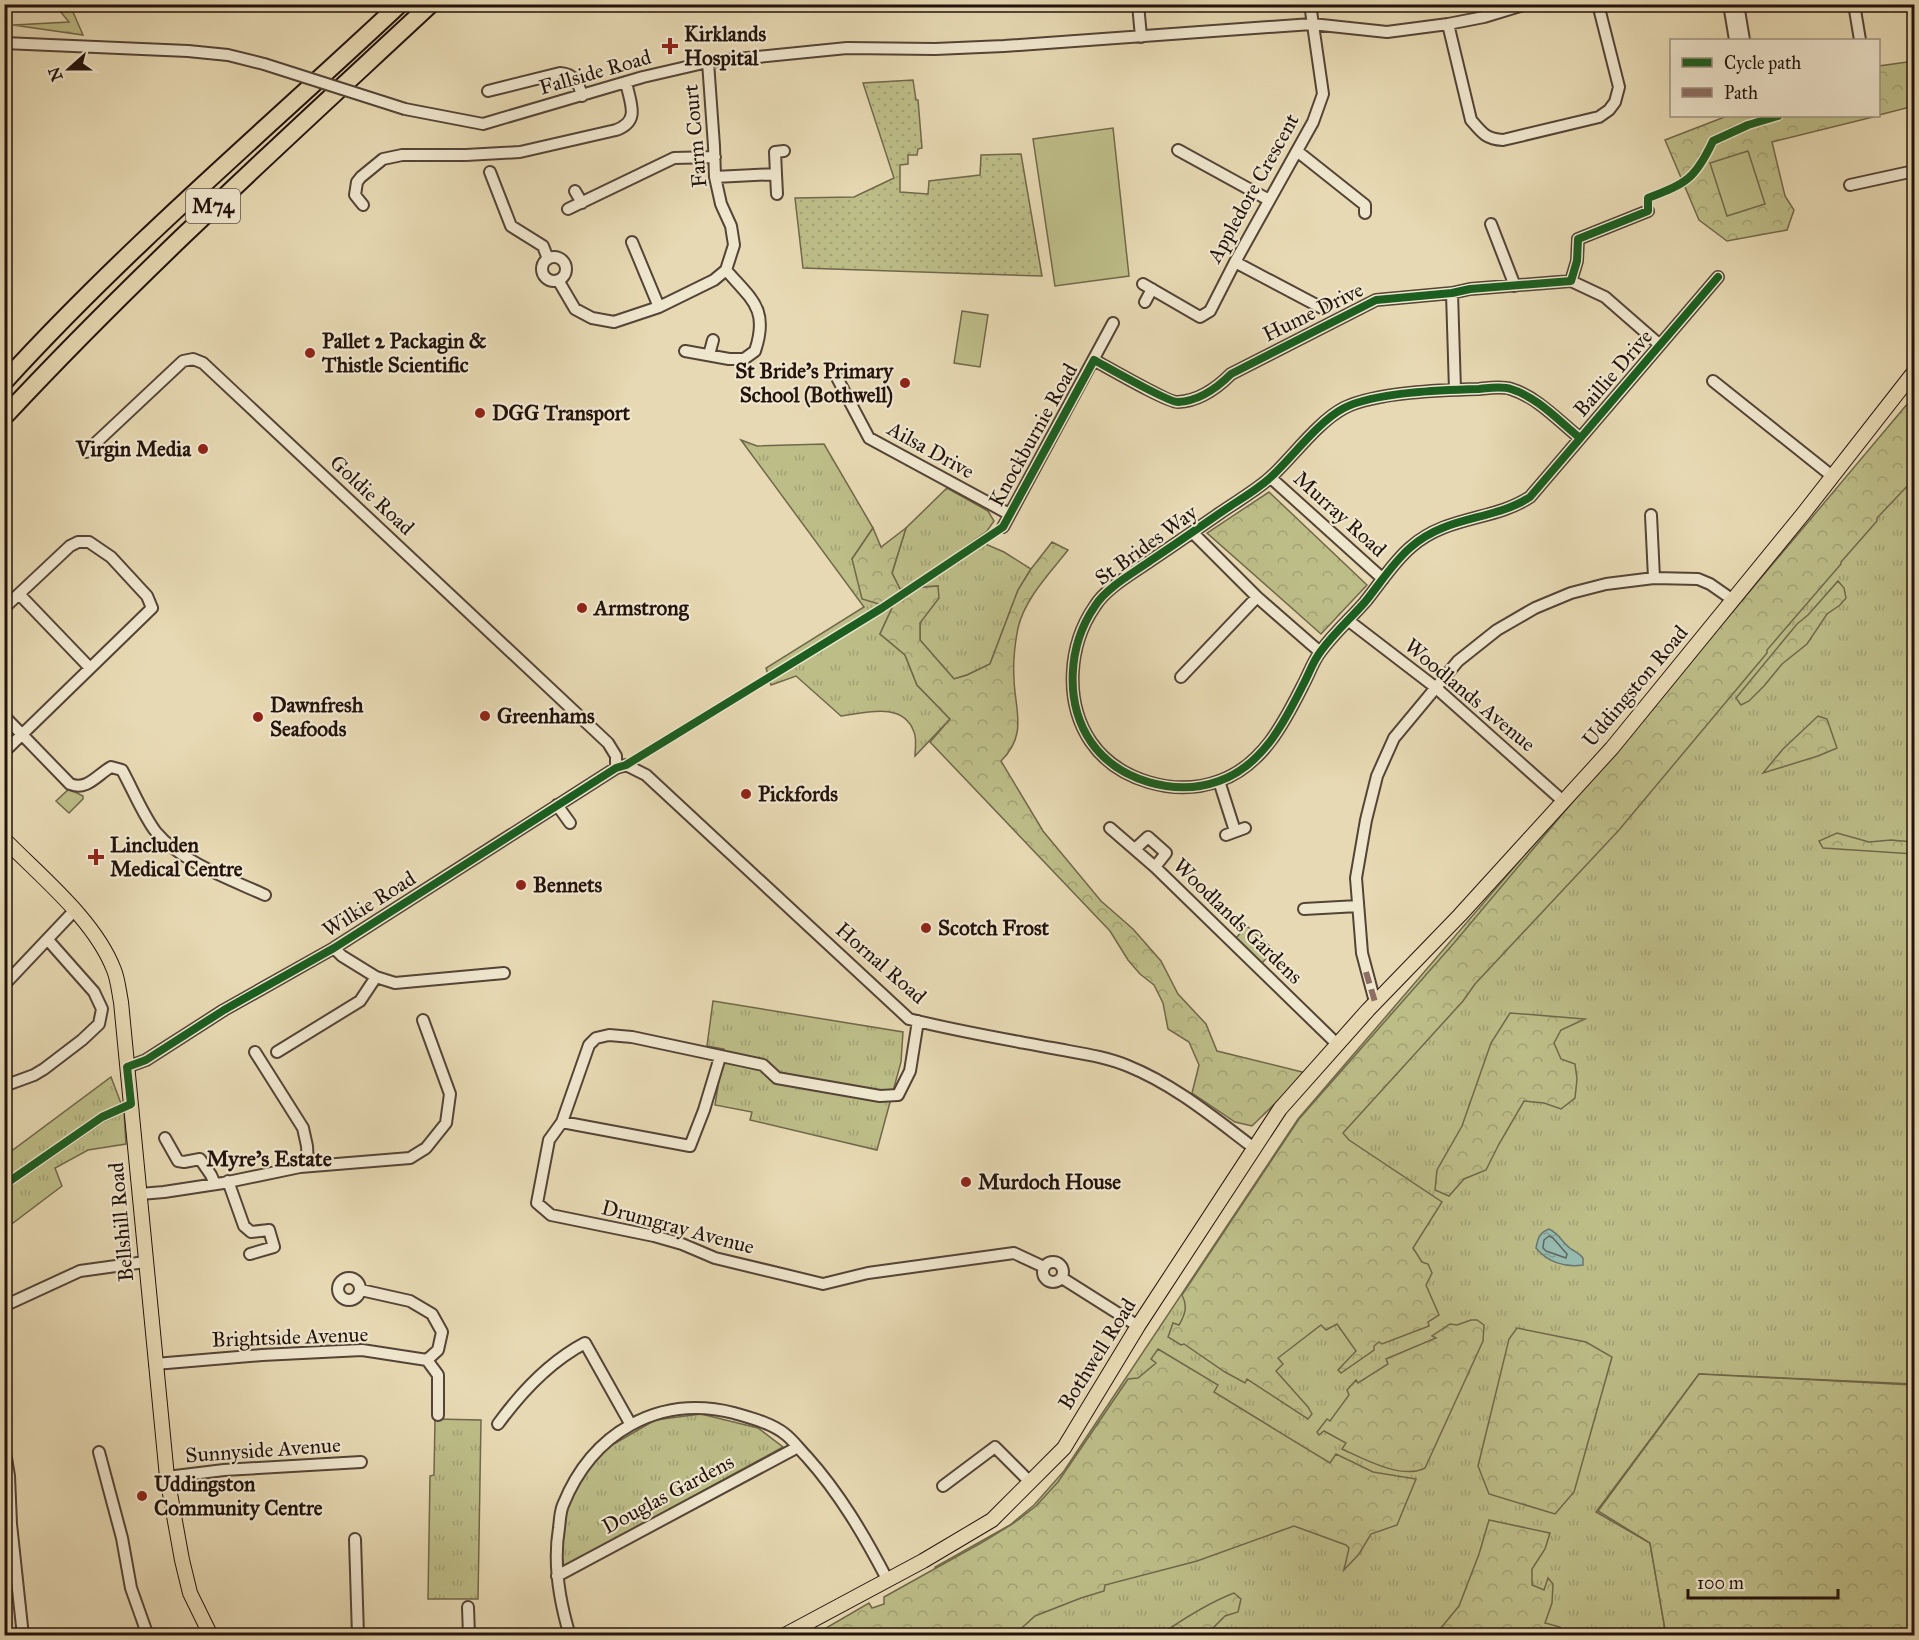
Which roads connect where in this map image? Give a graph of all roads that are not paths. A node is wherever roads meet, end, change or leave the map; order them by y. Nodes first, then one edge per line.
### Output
1 (431, 4) edge
2 (1138, 4) edge
3 (1310, 4) edge
4 (1527, 4) edge
5 (1598, 4) edge
6 (1729, 4) edge
7 (1738, 4) edge
8 (1854, 4) edge
9 (396, 8) edge
10 (1312, 24) junction
11 (1448, 24) junction
12 (1141, 37) junction
13 (1735, 39) edge
14 (1744, 39) edge
15 (1860, 39) edge
16 (4, 43) edge
17 (708, 62) junction
18 (626, 82) junction
19 (488, 91) dead end
20 (582, 96) junction
21 (1178, 150) dead end
22 (784, 151) dead end
23 (1297, 151) junction
24 (715, 157) junction
25 (1914, 171) edge
26 (490, 172) dead end
27 (776, 174) junction
28 (715, 177) junction
29 (1850, 185) dead end
30 (575, 191) dead end
31 (777, 194) dead end
32 (1269, 200) junction
33 (582, 203) junction
34 (363, 205) dead end
35 (568, 209) dead end
36 (1648, 211) dead end
37 (1365, 213) dead end
38 (1491, 224) dead end
39 (632, 242) dead end
40 (548, 259) junction
41 (1235, 262) junction
42 (726, 270) junction
43 (1718, 277) dead end
44 (558, 280) junction
45 (1571, 281) junction
46 (1515, 286) junction
47 (1452, 293) junction
48 (1145, 302) dead end
49 (658, 307) junction
50 (1322, 308) dead end
51 (1113, 323) dead end
52 (713, 340) dead end
53 (1660, 345) junction
54 (685, 351) dead end
55 (709, 355) junction
56 (1094, 360) junction
57 (834, 372) dead end
58 (1914, 372) edge
59 (1713, 381) dead end
60 (4, 382) edge
61 (1455, 390) junction
62 (4, 417) edge
63 (1580, 438) junction
64 (86, 452) dead end
65 (1832, 476) junction
66 (1271, 478) junction
67 (1009, 514) junction
68 (1651, 515) dead end
69 (1003, 527) dead end
70 (1193, 533) junction
71 (1654, 578) junction
72 (1383, 579) junction
73 (19, 594) junction
74 (1257, 597) junction
75 (1733, 600) junction
76 (4, 608) edge
77 (1349, 621) junction
78 (1320, 652) junction
79 (90, 668) junction
80 (1181, 677) dead end
81 (1435, 687) junction
82 (4, 716) edge
83 (23, 734) junction
84 (4, 752) edge
85 (621, 766) junction
86 (1220, 781) junction
87 (1563, 801) junction
88 (557, 805) junction
89 (570, 823) dead end
90 (1110, 828) dead end
91 (1235, 831) dead end
92 (4, 839) edge
93 (1135, 849) junction
94 (1155, 867) junction
95 (265, 895) dead end
96 (1358, 906) junction
97 (1304, 909) dead end
98 (74, 911) junction
99 (48, 940) junction
100 (334, 948) junction
101 (504, 973) dead end
102 (7, 976) edge
103 (376, 977) junction
104 (1372, 1006) junction
105 (423, 1020) dead end
106 (918, 1021) junction
107 (1337, 1044) junction
108 (255, 1052) dead end
109 (277, 1052) dead end
110 (720, 1057) junction
111 (127, 1067) junction
112 (4, 1086) edge
113 (562, 1122) junction
114 (165, 1138) dead end
115 (1254, 1148) junction
116 (308, 1166) junction
117 (228, 1181) junction
118 (215, 1184) junction
119 (140, 1194) junction
120 (250, 1254) dead end
121 (145, 1262) junction
122 (360, 1290) dead end
123 (4, 1306) edge
124 (1138, 1326) junction
125 (427, 1360) junction
126 (155, 1364) junction
127 (438, 1415) dead end
128 (498, 1424) dead end
129 (632, 1425) junction
130 (4, 1446) edge
131 (798, 1447) junction
132 (99, 1452) dead end
133 (361, 1462) dead end
134 (167, 1477) junction
135 (1030, 1482) junction
136 (943, 1486) dead end
137 (8, 1524) edge
138 (355, 1539) dead end
139 (557, 1576) junction
140 (887, 1579) junction
141 (468, 1607) dead end
142 (23, 1635) edge
143 (148, 1635) edge
144 (211, 1635) edge
145 (358, 1635) edge
146 (469, 1635) edge
147 (570, 1635) edge
148 (783, 1635) edge

1 - 62 highway, M74
2 - 12 street
3 - 10 street, Appledore Crescent
4 - 11 street, Fallside Road
5 - 11 street
6 - 13 street
7 - 14 street
8 - 15 street
9 - 60 highway, M74
10 - 11 street, Fallside Road
10 - 12 street, Fallside Road
10 - 23 street, Appledore Crescent
12 - 17 street, Fallside Road
16 - 20 street, Fallside Road, bridge
17 - 18 street, Fallside Road
17 - 24 street, Farm Court
18 - 20 street, Fallside Road
18 - 34 street
19 - 20 street
21 - 32 street
22 - 27 street
23 - 32 street, Appledore Crescent
23 - 37 street
24 - 28 street, Farm Court
24 - 33 street
25 - 29 street
26 - 40 street
27 - 28 street
27 - 31 street
28 - 42 street, Farm Court
30 - 33 street
32 - 41 street, Appledore Crescent
33 - 35 street
36 - 45 street
38 - 46 street
39 - 49 street
40 - 44 street
40 - 44 street
41 - 48 street, Appledore Crescent
41 - 50 street
42 - 49 street
42 - 55 street
43 - 53 street, Baillie Drive
44 - 49 street
45 - 46 street, Hume Drive
45 - 53 street
46 - 47 street, Hume Drive
47 - 56 street, Hume Drive
47 - 61 street
51 - 56 street, Knockburnie Road
52 - 55 street
53 - 63 street, Baillie Drive
54 - 55 street
56 - 67 street, Knockburnie Road
57 - 67 street, Ailsa Drive
58 - 65 main road, Uddingston Road
59 - 65 street
61 - 63 street, St Brides Way
61 - 66 street, St Brides Way
63 - 72 street, Baillie Drive
64 - 85 street, Goldie Road
65 - 75 main road, Uddingston Road
66 - 70 street, St Brides Way
66 - 72 street, Murray Road
67 - 69 street, Knockburnie Road
68 - 71 street
70 - 74 street
70 - 86 street, St Brides Way
71 - 75 street
71 - 81 street
72 - 77 street
73 - 76 street
73 - 79 street
73 - 79 street
74 - 78 street
74 - 80 street
75 - 87 main road, Uddingston Road
77 - 78 street, St Brides Way
77 - 81 street, Woodlands Avenue
78 - 86 street, St Brides Way
79 - 83 street
81 - 87 street, Woodlands Avenue
81 - 96 street
82 - 83 street
83 - 84 street
83 - 95 street
85 - 88 street, Wilkie Road
85 - 106 street, Hornal Road
86 - 91 street
87 - 104 main road, Uddingston Road
88 - 89 street
88 - 100 street, Wilkie Road
90 - 93 street, Woodlands Gardens
92 - 98 main road, Bellshill Road
93 - 94 street, Woodlands Gardens
93 - 94 street
94 - 107 street, Woodlands Gardens
96 - 97 street
96 - 104 street
98 - 99 street
98 - 111 main road, Bellshill Road
99 - 102 street
99 - 112 street
100 - 103 street
100 - 111 street, Wilkie Road
101 - 103 street
103 - 109 street
104 - 107 main road, Bothwell Road
105 - 116 street
106 - 110 street, Drumgray Avenue
106 - 115 street, Hornal Road
107 - 115 main road, Bothwell Road
108 - 116 street
110 - 113 street, Drumgray Avenue
110 - 113 street
111 - 119 main road, Bellshill Road
113 - 124 street, Drumgray Avenue
114 - 118 street
115 - 124 main road, Bothwell Road
116 - 117 street
117 - 118 street
117 - 120 street
118 - 119 street
119 - 121 main road, Bellshill Road
121 - 123 street
121 - 126 main road, Bellshill Road
122 - 125 street, Brightside Avenue
124 - 135 main road, Bothwell Road
125 - 126 street, Brightside Avenue
125 - 127 street
126 - 134 main road, Bellshill Road
128 - 129 street
129 - 131 street
129 - 139 street
130 - 137 street
131 - 139 street, Douglas Gardens
131 - 140 street
132 - 143 street
133 - 134 street, Sunnyside Avenue
134 - 144 main road, Bellshill Road
135 - 136 street
135 - 140 main road, Bothwell Road
137 - 142 street
138 - 145 street
139 - 147 street
140 - 148 main road, Bothwell Road
141 - 146 street

